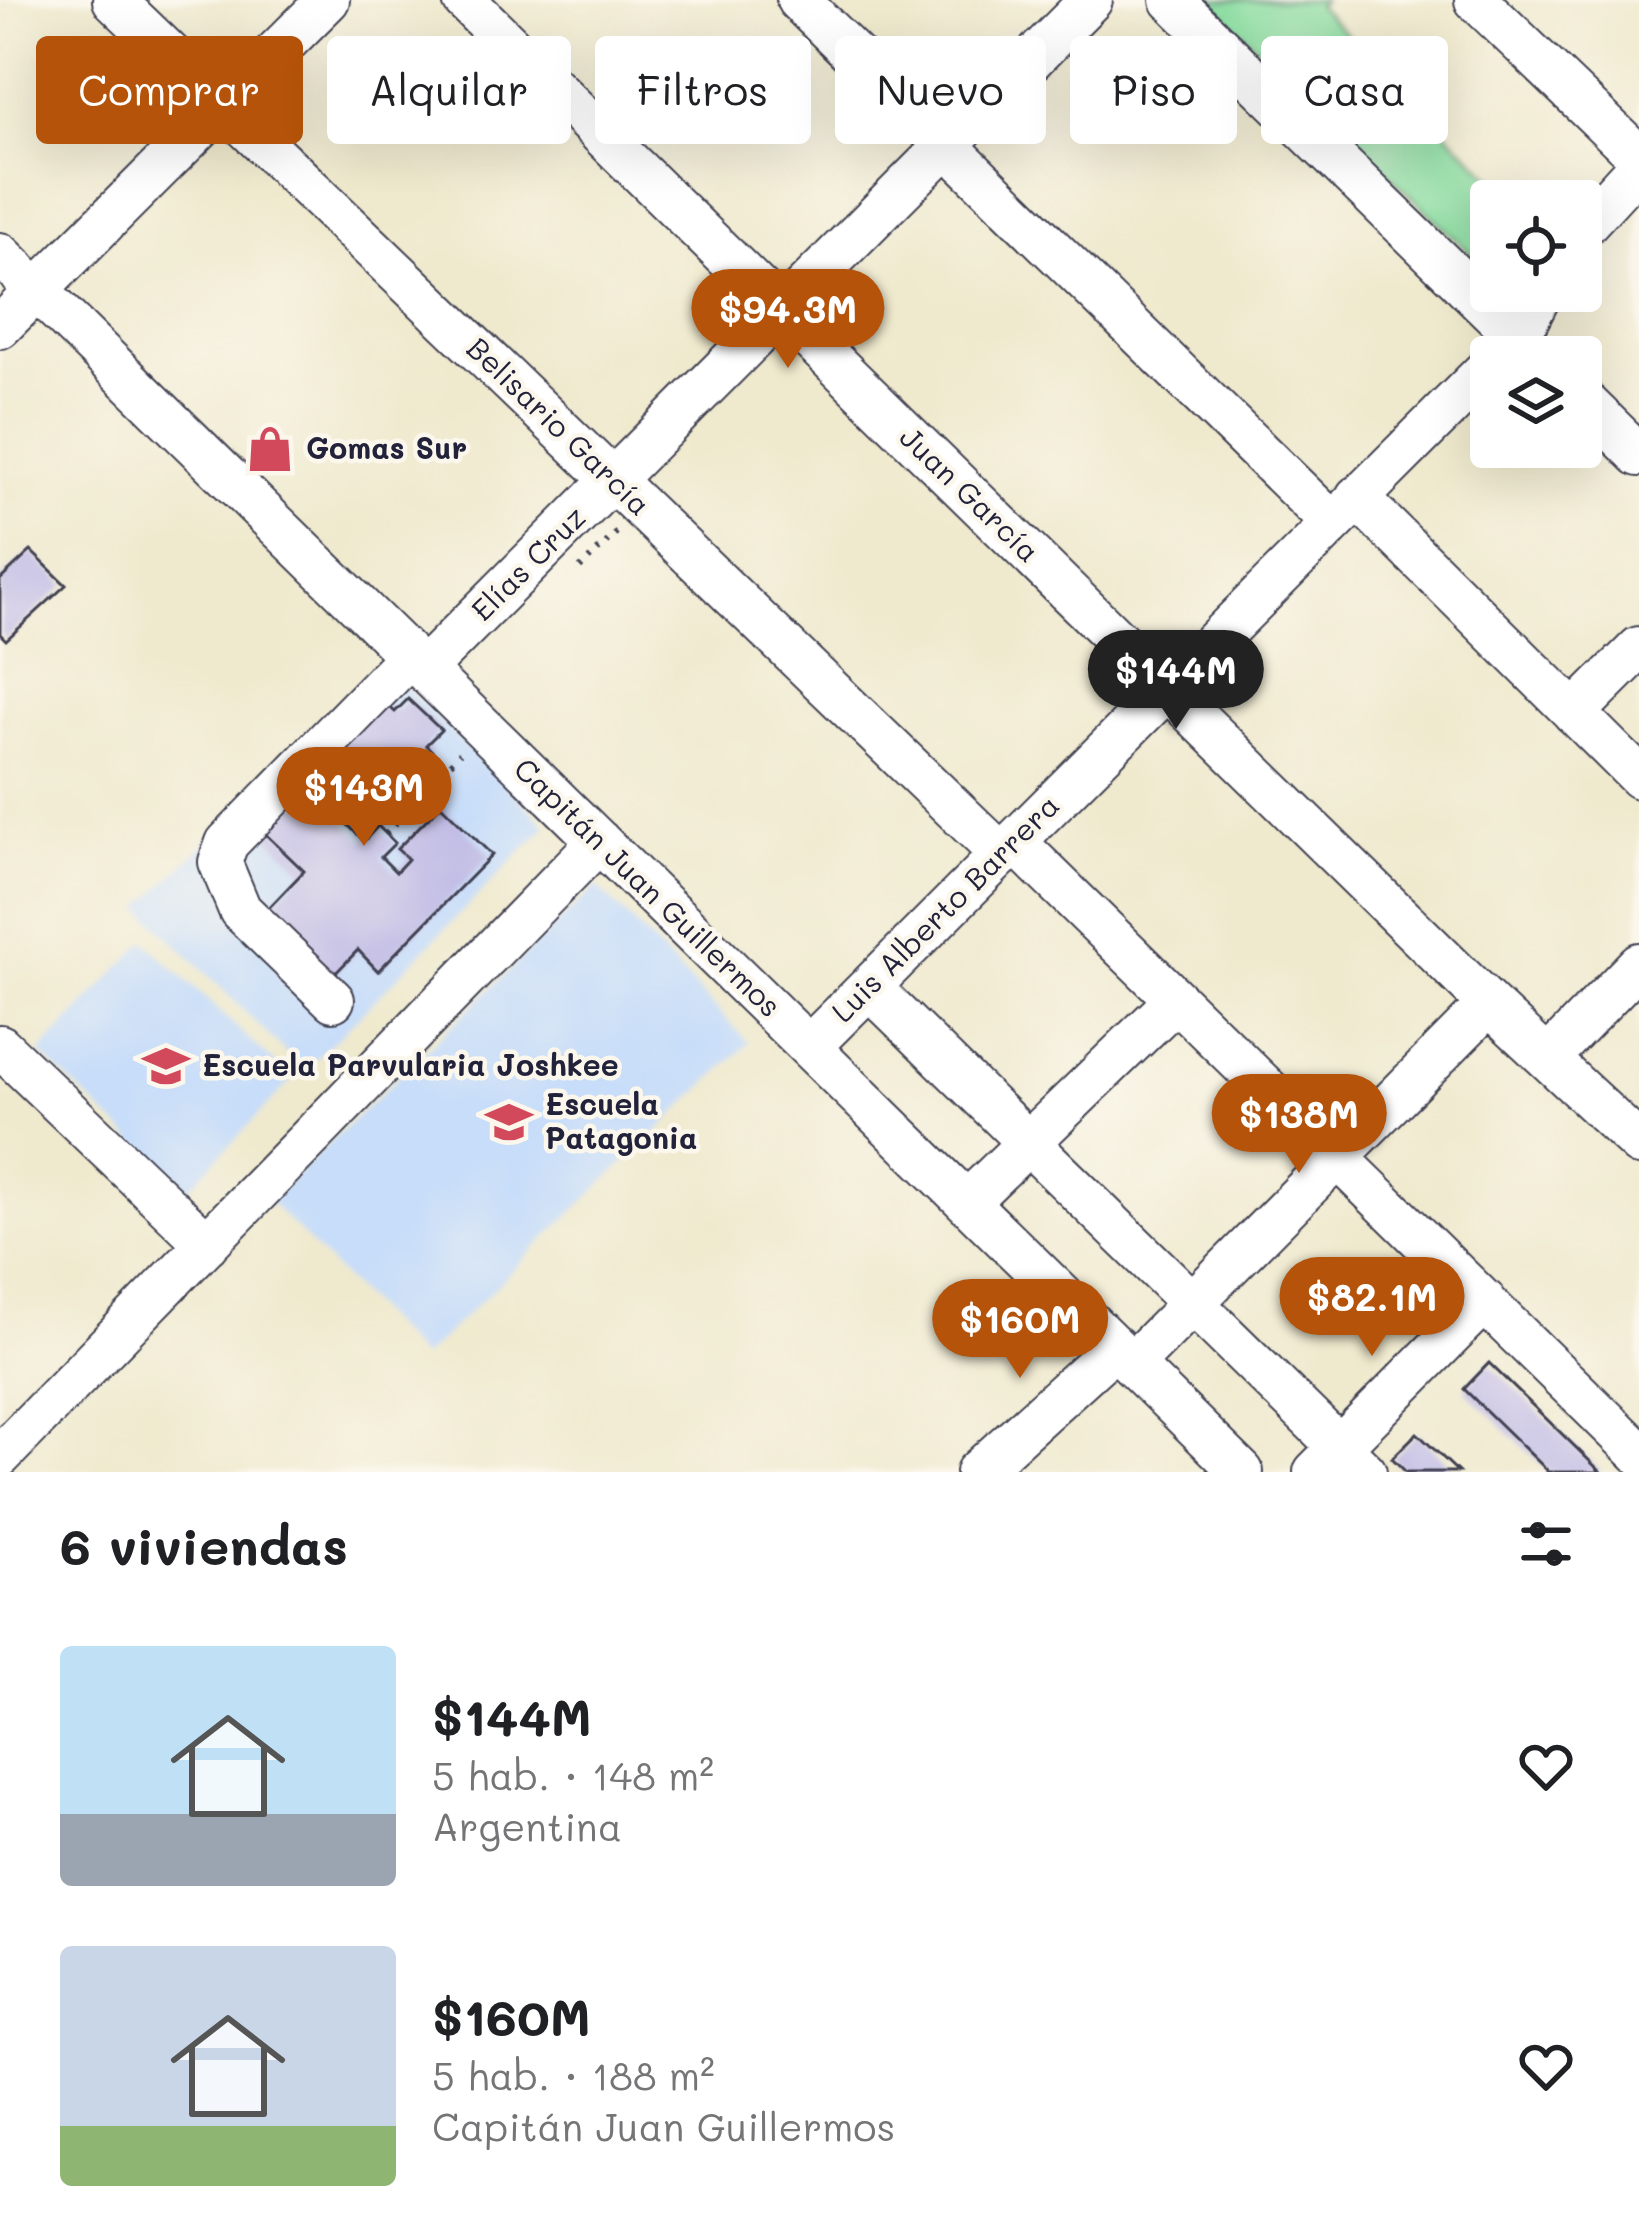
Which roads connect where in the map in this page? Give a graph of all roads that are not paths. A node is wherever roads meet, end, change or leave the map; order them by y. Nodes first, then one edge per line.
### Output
1 (114, 0) edge
2 (328, 0) edge
3 (464, 0) edge
4 (798, 0) edge
5 (1091, 0) edge
6 (1172, 0) edge
7 (1476, 0) edge
8 (152, 36) edge
9 (292, 36) edge
10 (183, 144) edge
11 (264, 144) edge
12 (946, 146) junction
13 (1639, 161) edge
14 (1602, 204) edge
15 (0, 254) edge
16 (38, 291) junction
17 (782, 310) junction
18 (0, 328) edge
19 (1495, 336) edge
20 (1470, 393) edge
21 (1602, 419) edge
22 (1639, 455) edge
23 (627, 494) junction
24 (1344, 510) junction
25 (1639, 648) edge
26 (417, 663) junction
27 (1166, 687) junction
28 (1574, 713) junction
29 (1639, 777) edge
30 (599, 842) junction
31 (1008, 848) junction
32 (1639, 964) edge
33 (869, 987) junction
34 (333, 1000) dead end
35 (1175, 1001) junction
36 (1489, 1004) junction
37 (0, 1046) edge
38 (809, 1047) junction
39 (1549, 1057) junction
40 (1028, 1142) junction
41 (1639, 1144) edge
42 (1337, 1158) junction
43 (967, 1202) junction
44 (207, 1244) junction
45 (1485, 1301) junction
46 (1193, 1303) junction
47 (1124, 1356) junction
48 (1639, 1454) edge
49 (0, 1456) edge
50 (1340, 1464) edge
51 (977, 1472) edge
52 (1242, 1472) edge

1 - 8 street, Belisario García
2 - 9 street
3 - 17 street, Juan García
4 - 12 street
5 - 12 street, Elías Cruz
6 - 19 street
7 - 13 street
10 - 16 street
11 - 23 street, Belisario García
12 - 17 street, Elías Cruz
12 - 24 street
13 - 14 street
15 - 16 street, Capitán Juan Guillermos
16 - 18 street
16 - 26 street, Capitán Juan Guillermos
17 - 23 street, Elías Cruz
17 - 27 street, Juan García
20 - 24 street, Luis Alberto Barrera
21 - 22 street
23 - 26 street, Elías Cruz
23 - 31 street, Belisario García
24 - 27 street, Luis Alberto Barrera
24 - 28 street
25 - 28 street
26 - 30 street, Capitán Juan Guillermos
26 - 34 street, Elías Cruz
27 - 31 street, Luis Alberto Barrera
27 - 36 street, Juan García
28 - 29 street
30 - 38 street, Capitán Juan Guillermos
30 - 44 street
31 - 33 street, Luis Alberto Barrera
31 - 35 street, Belisario García
32 - 39 street
33 - 38 street, Luis Alberto Barrera
33 - 40 street
35 - 40 street
35 - 42 street, Belisario García
36 - 39 street, Juan García
36 - 42 street
37 - 44 street
38 - 43 street, Capitán Juan Guillermos
39 - 41 street, Juan García
40 - 43 street
40 - 46 street
42 - 45 street, Belisario García
42 - 46 street
43 - 47 street, Capitán Juan Guillermos
44 - 49 street
45 - 48 street, Belisario García
45 - 50 street
46 - 47 street
46 - 50 street
47 - 51 street
47 - 52 street, Capitán Juan Guillermos

